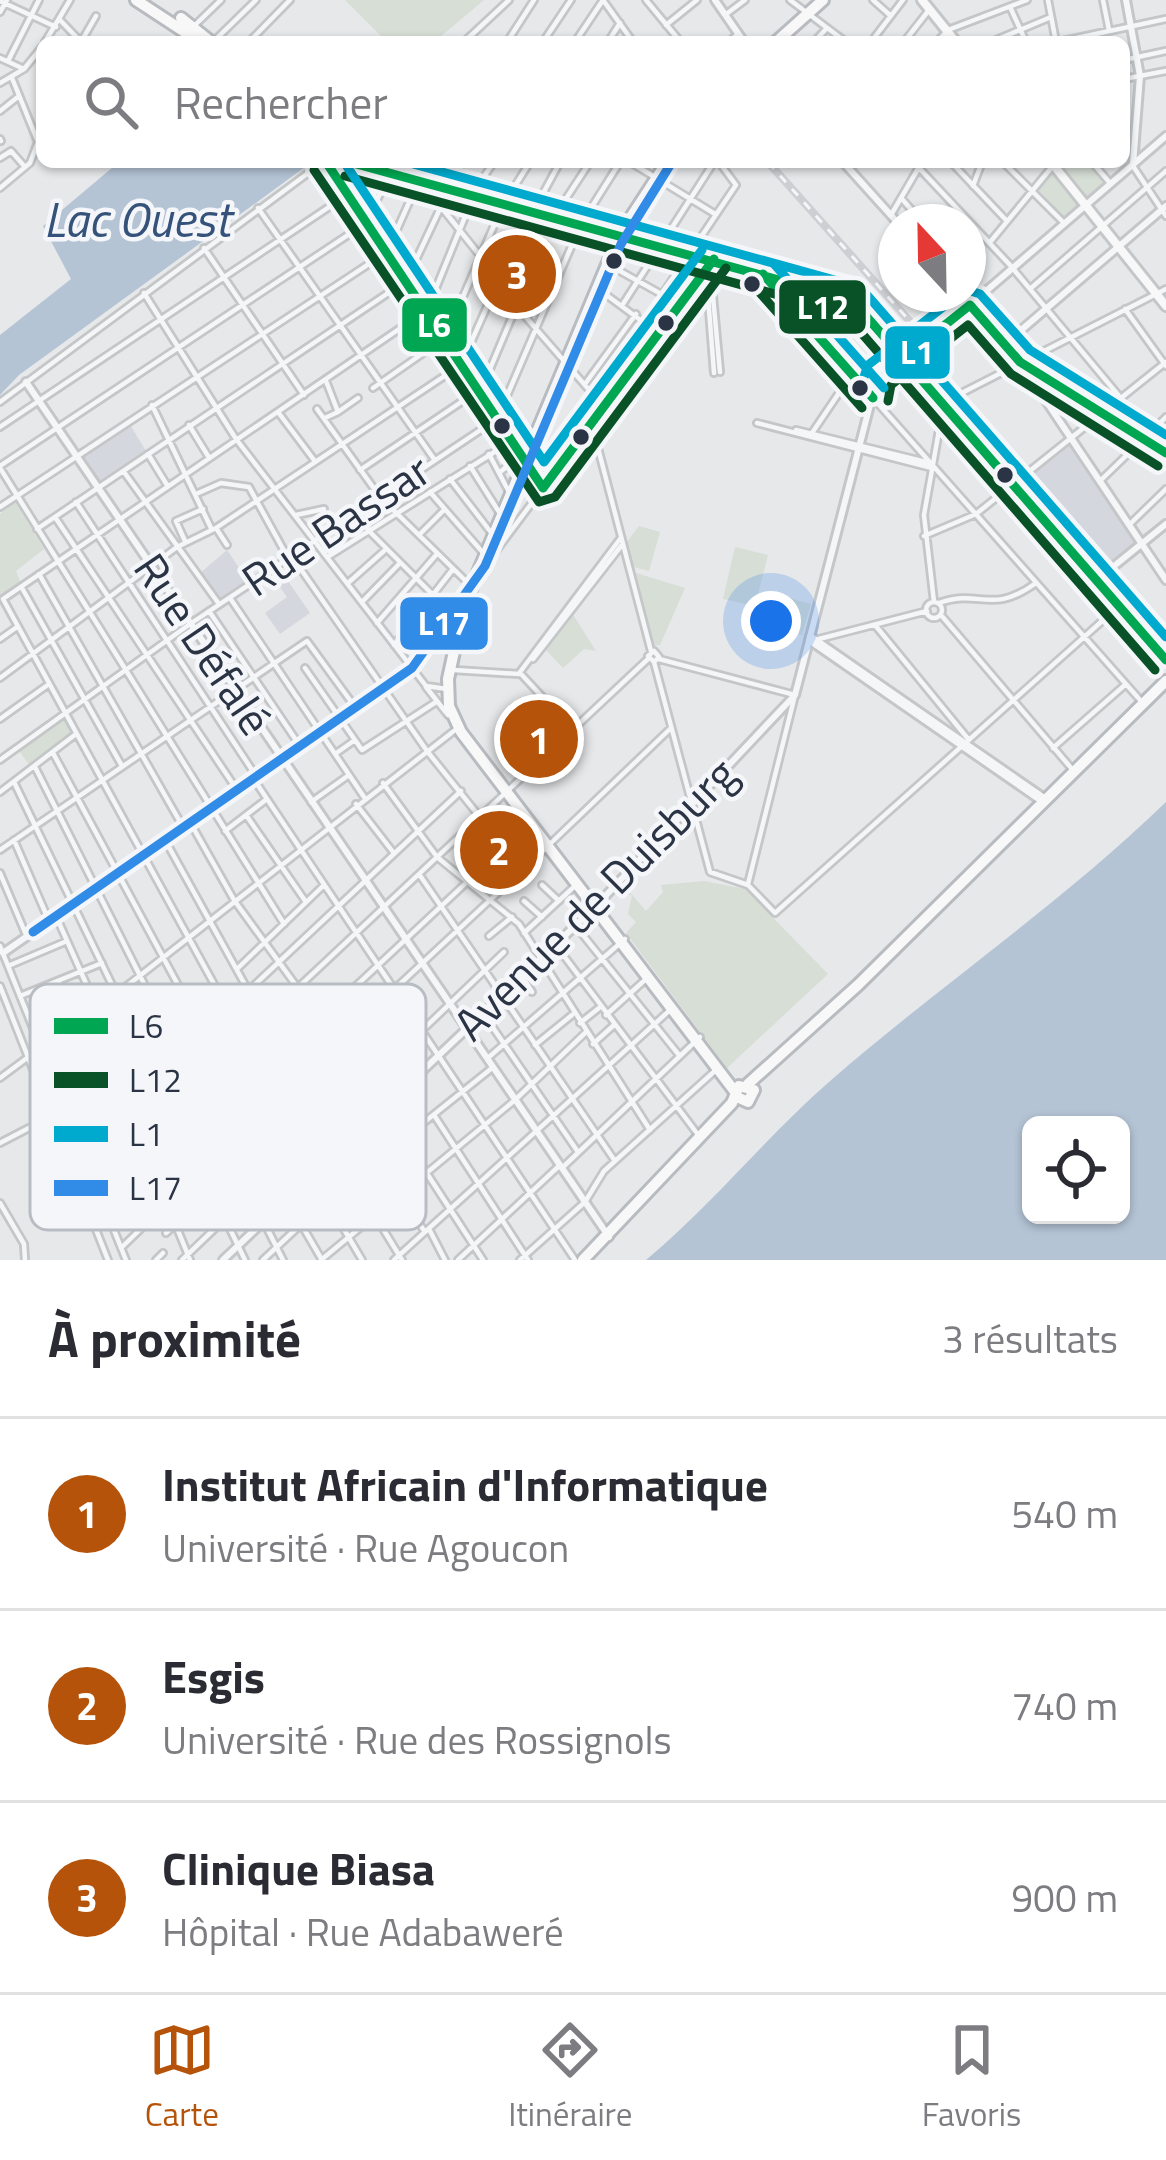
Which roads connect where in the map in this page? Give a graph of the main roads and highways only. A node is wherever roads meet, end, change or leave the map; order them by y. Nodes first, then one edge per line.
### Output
1 (136, 0) edge
2 (152, 0) edge
3 (823, 0) edge
4 (922, 0) edge
5 (807, 8) edge
6 (191, 36) edge
7 (204, 36) edge
8 (778, 36) edge
9 (951, 36) edge
10 (329, 168) edge
11 (666, 168) edge
12 (1057, 168) edge
13 (389, 169) edge
14 (623, 234) junction
15 (1161, 292) edge
16 (1166, 306) edge
17 (901, 356) junction
18 (882, 357) road end
19 (568, 365) junction
20 (524, 460) junction
21 (485, 560) junction
22 (1162, 647) edge
23 (1166, 660) edge
24 (1166, 685) edge
25 (450, 690) junction
26 (1046, 803) junction
27 (549, 844) junction
28 (596, 905) junction
29 (623, 941) junction
30 (674, 1007) junction
31 (743, 1092) junction
32 (582, 1260) edge

1 - 6 highway
2 - 7 highway
3 - 5 highway
4 - 9 main road
5 - 8 highway
10 - 20 highway
11 - 14 highway
12 - 15 main road
13 - 14 highway
14 - 17 main road
14 - 19 highway
14 - 19 highway
15 - 16 main road
17 - 18 main road
17 - 22 main road
19 - 20 highway
20 - 21 highway
20 - 21 highway
21 - 25 highway
21 - 25 highway
22 - 23 main road
24 - 26 highway
24 - 26 highway
25 - 27 highway
26 - 31 highway
27 - 28 highway
27 - 28 highway
28 - 29 highway
29 - 30 highway
29 - 30 highway
30 - 31 highway
31 - 32 highway

